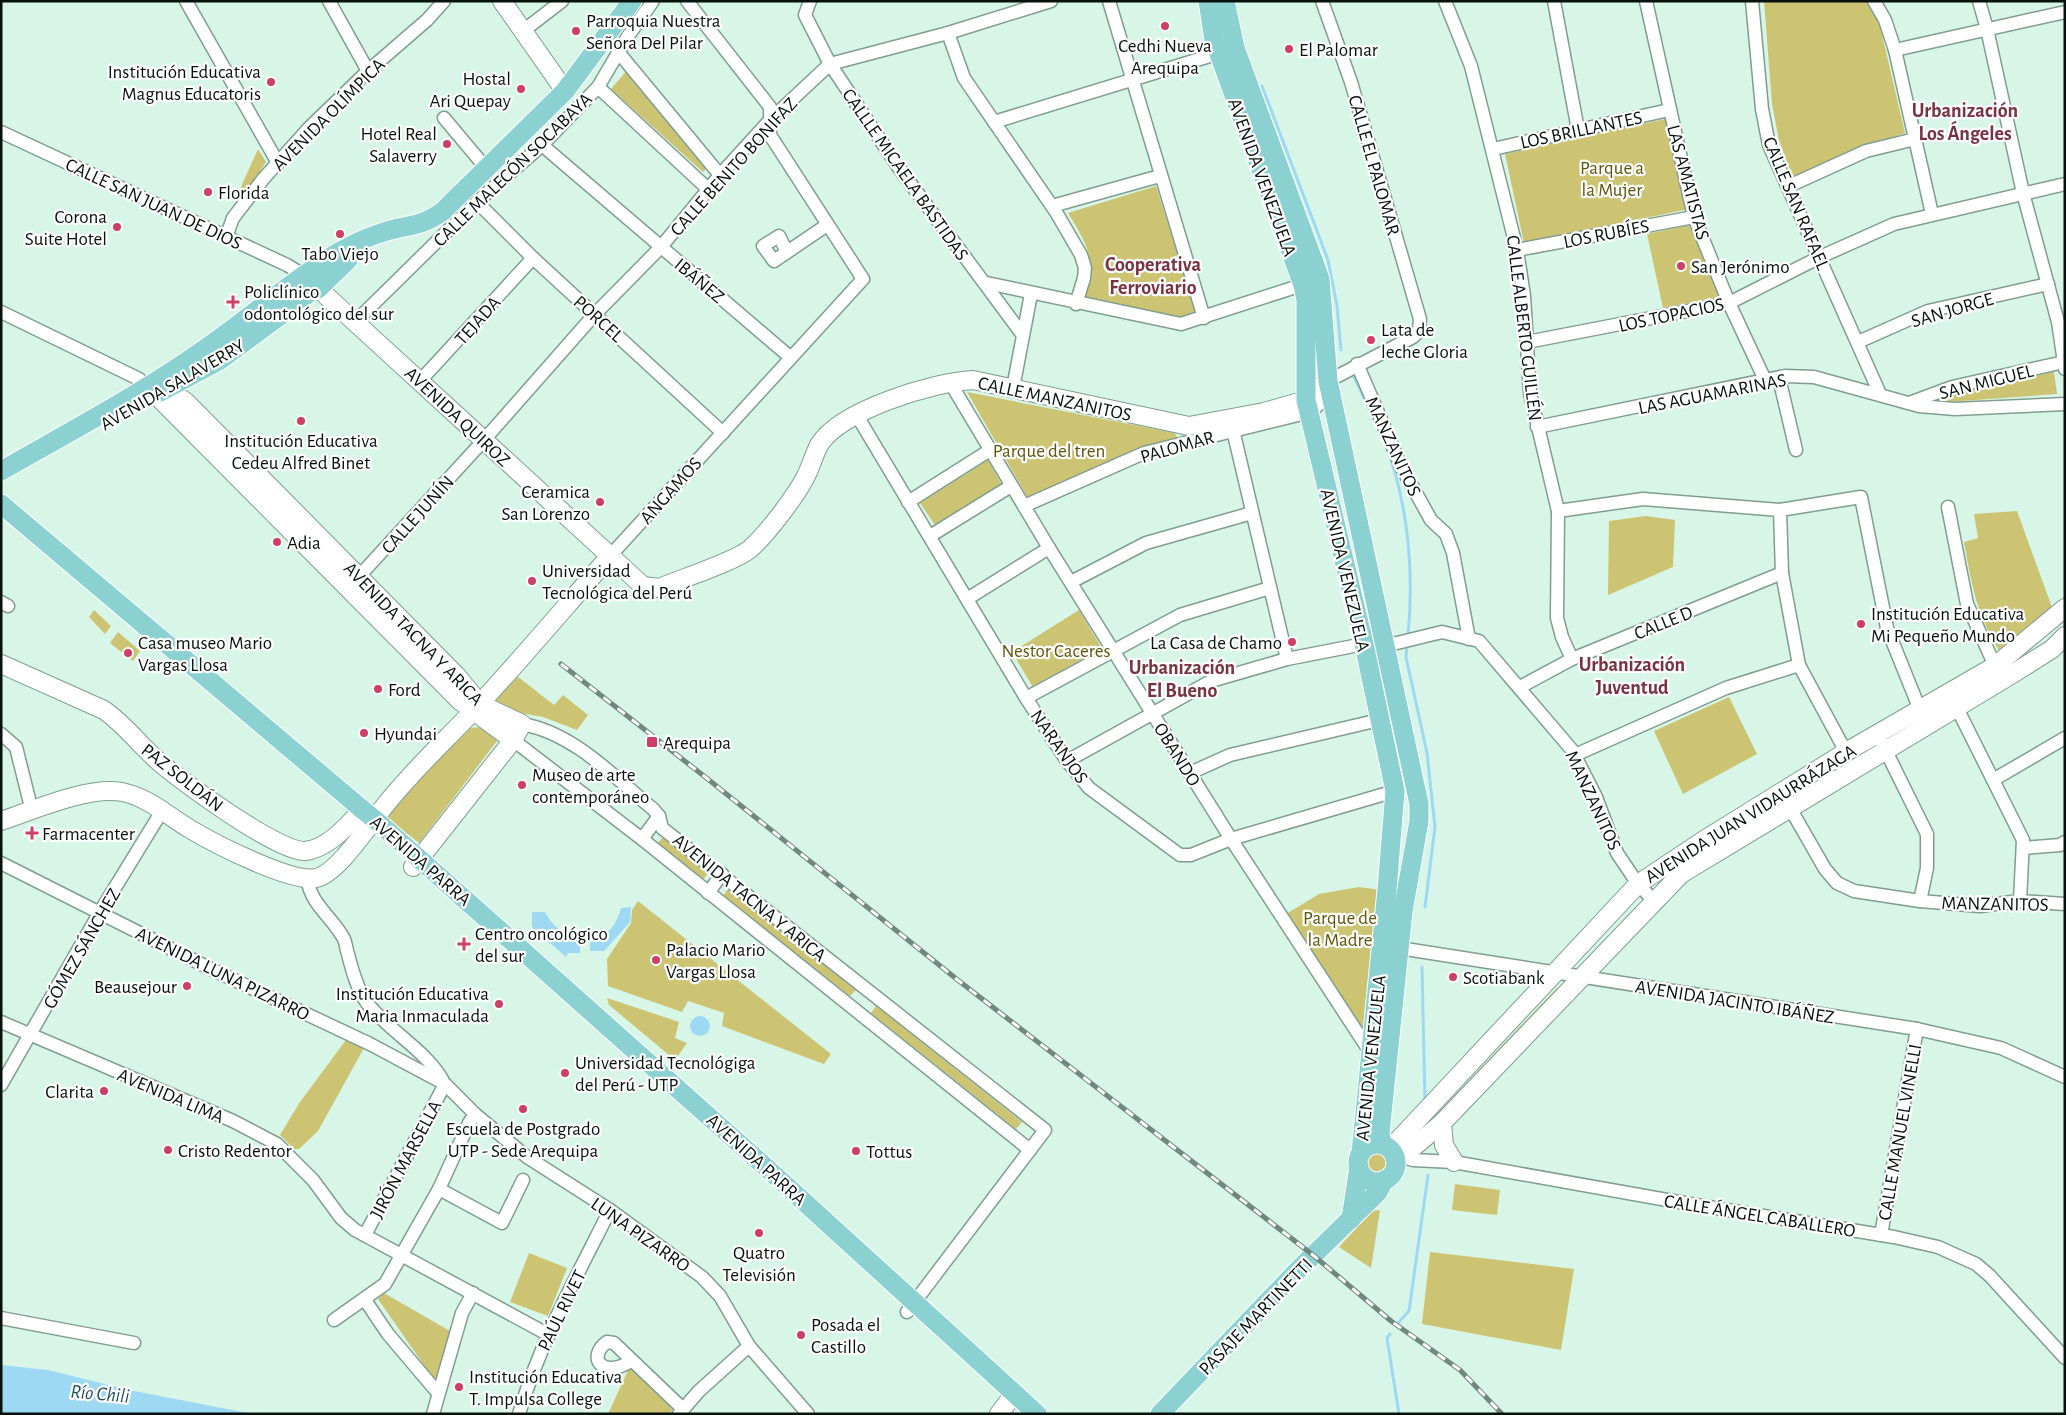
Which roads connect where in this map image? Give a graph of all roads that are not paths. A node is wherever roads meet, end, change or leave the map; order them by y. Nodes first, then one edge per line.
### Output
1 (186, 1) edge
2 (329, 1) edge
3 (444, 1) edge
4 (502, 1) edge
5 (562, 1) edge
6 (632, 1) edge
7 (653, 1) edge
8 (688, 1) edge
9 (1051, 1) edge
10 (1110, 1) edge
11 (1208, 1) edge
12 (1225, 1) edge
13 (1322, 1) edge
14 (1445, 1) edge
15 (1554, 1) edge
16 (1646, 1) edge
17 (1752, 1) edge
18 (1874, 1) edge
19 (1979, 1) edge
20 (808, 4) edge
21 (2065, 12) edge
22 (1987, 29) junction
23 (523, 31) junction
24 (948, 32) junction
25 (1227, 50) junction
26 (1895, 50) junction
27 (619, 53) junction
28 (830, 64) junction
29 (368, 71) junction
30 (1132, 80) junction
31 (598, 87) junction
32 (565, 91) junction
33 (1670, 110) junction
34 (444, 118) dead end
35 (770, 120) junction
36 (994, 122) junction
37 (1578, 130) junction
38 (1, 132) edge
39 (1915, 139) junction
40 (542, 145) junction
41 (1493, 149) junction
42 (278, 163) junction
43 (486, 168) junction
44 (720, 175) junction
45 (1160, 176) junction
46 (2065, 184) edge
47 (1789, 186) junction
48 (708, 189) junction
49 (2023, 193) junction
50 (477, 202) junction
51 (1052, 206) junction
52 (1932, 214) junction
53 (1694, 217) junction
54 (828, 225) junction
55 (226, 237) junction
56 (372, 237) junction
57 (661, 247) junction
58 (1517, 250) junction
59 (787, 252) dead end
60 (1820, 257) junction
61 (533, 258) junction
62 (348, 260) junction
63 (311, 282) junction
64 (1311, 282) junction
65 (987, 283) junction
66 (2048, 284) junction
67 (1031, 294) junction
68 (1729, 303) junction
69 (1076, 304) junction
70 (1, 312) edge
71 (595, 314) junction
72 (1204, 318) junction
73 (354, 322) junction
74 (1419, 331) joint
75 (1022, 334) junction
76 (1527, 342) junction
77 (1858, 342) junction
78 (790, 357) junction
79 (1355, 365) junction
80 (2064, 365) edge
81 (1779, 378) junction
82 (420, 381) junction
83 (1766, 382) junction
84 (1333, 383) junction
85 (950, 384) junction
86 (153, 386) junction
87 (1013, 388) junction
88 (1880, 394) junction
89 (1909, 403) junction
90 (2065, 404) edge
91 (1308, 406) junction
92 (856, 414) junction
93 (1537, 428) junction
94 (1233, 430) junction
95 (723, 433) junction
96 (484, 440) junction
97 (990, 450) junction
98 (1796, 450) dead end
99 (1, 471) edge
100 (1, 482) edge
101 (1011, 486) junction
102 (908, 502) junction
103 (1, 504) edge
104 (1024, 506) junction
105 (1948, 507) dead end
106 (1780, 510) junction
107 (1558, 511) junction
108 (1252, 513) junction
109 (1, 518) edge
110 (930, 536) junction
111 (1050, 548) junction
112 (610, 556) junction
113 (1782, 573) junction
114 (354, 582) junction
115 (1071, 582) junction
116 (1270, 588) junction
117 (967, 599) junction
118 (2065, 608) edge
119 (2065, 636) edge
120 (1468, 639) junction
121 (1364, 644) junction
122 (1391, 644) junction
123 (1112, 650) junction
124 (1287, 659) junction
125 (1572, 659) junction
126 (1, 664) edge
127 (1799, 665) junction
128 (1995, 666) junction
129 (1520, 687) junction
130 (1026, 698) junction
131 (476, 708) junction
132 (1957, 708) junction
133 (1920, 710) junction
134 (1151, 712) junction
135 (1379, 720) junction
136 (522, 724) junction
137 (1, 734) edge
138 (1878, 734) junction
139 (2065, 738) edge
140 (513, 740) junction
141 (1886, 750) junction
142 (1846, 752) junction
143 (1575, 755) junction
144 (1067, 761) junction
145 (1190, 772) junction
146 (1993, 780) junction
147 (1395, 791) junction
148 (1782, 792) junction
149 (1789, 809) junction
150 (32, 811) junction
151 (162, 811) junction
152 (359, 813) junction
153 (659, 816) junction
154 (1, 821) edge
155 (642, 839) junction
156 (1231, 840) junction
157 (2065, 842) edge
158 (2022, 848) junction
159 (417, 862) junction
160 (1, 863) edge
161 (722, 874) junction
162 (307, 878) junction
163 (1638, 884) junction
164 (708, 894) junction
165 (1654, 901) junction
166 (1920, 901) junction
167 (2020, 901) junction
168 (2065, 904) edge
169 (100, 912) junction
170 (1399, 948) junction
171 (1556, 973) junction
172 (1582, 977) junction
173 (870, 993) junction
174 (1521, 1010) junction
175 (856, 1011) junction
176 (1, 1022) edge
177 (1536, 1024) junction
178 (1917, 1029) junction
179 (32, 1035) junction
180 (1380, 1057) junction
181 (2065, 1077) edge
182 (445, 1084) junction
183 (1, 1085) edge
184 (475, 1114) junction
185 (1442, 1123) junction
186 (1030, 1150) junction
187 (1360, 1160) junction
188 (1394, 1160) junction
189 (1454, 1162) junction
190 (523, 1180) dead end
191 (439, 1189) junction
192 (610, 1210) junction
193 (1351, 1219) junction
194 (365, 1235) junction
195 (1880, 1235) junction
196 (402, 1253) junction
197 (473, 1293) junction
198 (365, 1300) junction
199 (911, 1307) junction
200 (1, 1318) edge
201 (334, 1320) dead end
202 (549, 1335) junction
203 (134, 1343) dead end
204 (749, 1346) junction
205 (2065, 1358) edge
206 (631, 1361) dead end
207 (438, 1393) junction
208 (1010, 1406) edge
209 (681, 1411) edge
210 (433, 1414) edge
211 (519, 1414) edge
212 (808, 1414) edge
213 (1036, 1414) edge
214 (1160, 1414) edge

1 - 42 street
2 - 29 street
3 - 29 street, AVENIDA OLÍMPICA
4 - 23 street
5 - 23 street
6 - 32 main road
7 - 27 street, CALLE MALECÓN SOCABAYA
8 - 35 street
9 - 24 street, CALLE BENITO BONIFAZ
10 - 30 street
11 - 25 main road, AVENIDA VENEZUELA
12 - 25 main road, AVENIDA VENEZUELA
13 - 74 street, CALLE EL PALOMAR
14 - 41 street, CALLE ALBERTO GUILLÉN
15 - 37 street
16 - 33 street, LAS AMATISTAS
17 - 47 street, CALLE SAN RAFAEL
18 - 26 street
19 - 22 street
20 - 28 street, CALLLE MICAELA BASTIDAS
21 - 22 street
22 - 26 street
22 - 49 street
23 - 32 street
24 - 28 street, CALLE BENITO BONIFAZ
24 - 36 street
25 - 30 street
25 - 64 main road, AVENIDA VENEZUELA
26 - 39 street
27 - 31 street, CALLE MALECÓN SOCABAYA
27 - 44 street
28 - 35 street, CALLE BENITO BONIFAZ
28 - 65 street, CALLLE MICAELA BASTIDAS
29 - 42 street, AVENIDA OLÍMPICA
30 - 36 street
30 - 45 street
31 - 40 street, CALLE MALECÓN SOCABAYA
31 - 48 street
32 - 43 main road
33 - 37 street, LOS BRILLANTES
33 - 53 street, LAS AMATISTAS
34 - 43 street
35 - 44 street, CALLE BENITO BONIFAZ
35 - 54 street
36 - 51 street
37 - 41 street, LOS BRILLANTES
38 - 55 street, CALLE SAN JUAN DE DIOS
39 - 47 street
39 - 52 street
40 - 50 street, CALLE MALECÓN SOCABAYA
40 - 57 street, IBÁÑEZ
41 - 58 street, CALLE ALBERTO GUILLÉN
42 - 55 street, AVENIDA OLÍMPICA
43 - 56 main road
44 - 48 street, CALLE BENITO BONIFAZ
45 - 51 street
45 - 72 street
46 - 49 street, LOS TOPACIOS
47 - 60 street, CALLE SAN RAFAEL
48 - 57 street, CALLE BENITO BONIFAZ
49 - 52 street, LOS TOPACIOS
49 - 66 street
50 - 61 street, PORCEL
50 - 73 street, CALLE MALECÓN SOCABAYA
51 - 69 street
52 - 60 street, LOS TOPACIOS
53 - 58 street, LOS RUBÍES
53 - 68 street, LAS AMATISTAS
54 - 59 street
54 - 78 street, ANGAMOS
55 - 63 street, CALLE SAN JUAN DE DIOS
56 - 62 main road
56 - 63 main road
57 - 71 street, CALLE BENITO BONIFAZ
57 - 78 street, IBÁÑEZ
58 - 76 street, CALLE ALBERTO GUILLÉN
60 - 68 street, LOS TOPACIOS
60 - 77 street, CALLE SAN RAFAEL
61 - 71 street, PORCEL
61 - 82 street, TEJADA
62 - 63 main road
62 - 86 main road, AVENIDA SALAVERRY
63 - 73 street, AVENIDA QUIROZ
63 - 86 main road, AVENIDA SALAVERRY
64 - 72 street
64 - 84 main road, AVENIDA VENEZUELA
64 - 91 main road, AVENIDA VENEZUELA
65 - 67 street
65 - 75 street, CALLLE MICAELA BASTIDAS
66 - 77 street, SAN JORGE
66 - 80 street
67 - 69 street
67 - 75 street
68 - 76 street, LOS TOPACIOS
68 - 83 street, LAS AMATISTAS
69 - 72 street
70 - 86 street
71 - 95 street, PORCEL
71 - 96 street, CALLE BENITO BONIFAZ
73 - 82 street, AVENIDA QUIROZ
74 - 79 street, CALLE MANZANITOS
75 - 87 street
76 - 93 street, CALLE ALBERTO GUILLÉN
77 - 88 street, CALLE SAN RAFAEL
78 - 95 street, ANGAMOS
79 - 84 street, CALLE MANZANITOS
79 - 120 street, MANZANITOS
80 - 89 street, SAN MIGUEL
81 - 83 street, LAS AGUAMARINAS
81 - 88 street, LAS AGUAMARINAS
81 - 98 street
82 - 96 street, AVENIDA QUIROZ
83 - 93 street, LAS AGUAMARINAS
84 - 91 street, CALLE MANZANITOS
84 - 122 main road, AVENIDA VENEZUELA
85 - 87 street, CALLE MANZANITOS
85 - 92 street, CALLE MANZANITOS
85 - 97 street, OBANDO
86 - 99 main road, AVENIDA SALAVERRY
86 - 100 main road, AVENIDA SALAVERRY
86 - 114 street, AVENIDA TACNA Y ARICA
87 - 91 street, CALLE MANZANITOS
88 - 89 street, LAS AGUAMARINAS
89 - 90 street, LAS AGUAMARINAS
91 - 94 street, PALOMAR
91 - 121 main road, AVENIDA VENEZUELA
92 - 102 street, NARANJOS
92 - 112 street, CALLE MANZANITOS
93 - 107 street, CALLE ALBERTO GUILLÉN
94 - 104 street, PALOMAR
94 - 108 street
95 - 112 street, ANGAMOS
96 - 112 street, AVENIDA QUIROZ
96 - 114 street, CALLE JUNÍN
97 - 101 street, OBANDO
97 - 102 street
101 - 104 street, OBANDO
101 - 110 street
102 - 110 street, NARANJOS
103 - 152 main road
104 - 111 street, OBANDO
105 - 128 street
106 - 107 street
106 - 113 street
106 - 133 street
107 - 125 street, CALLE ALBERTO GUILLÉN
108 - 115 street
108 - 116 street
109 - 152 main road
110 - 117 street, NARANJOS
111 - 115 street, OBANDO
111 - 117 street
112 - 131 street, ANGAMOS
113 - 125 street, CALLE D
113 - 127 street
114 - 131 street, AVENIDA TACNA Y ARICA
115 - 123 street, OBANDO
116 - 123 street
116 - 124 street
117 - 130 street, NARANJOS
118 - 128 street, AVENIDA JUAN VIDAURRÁZAGA
119 - 132 street, AVENIDA JUAN VIDAURRÁZAGA
120 - 122 street, MANZANITOS
120 - 129 street, MANZANITOS
121 - 122 street, MANZANITOS
121 - 124 street, MANZANITOS
121 - 135 main road, AVENIDA VENEZUELA
122 - 170 main road, AVENIDA VENEZUELA
123 - 130 street
123 - 134 street, OBANDO
124 - 134 street, MANZANITOS
125 - 129 street, CALLE D
126 - 152 street, PAZ SOLDÁN
127 - 142 street
127 - 143 street
128 - 133 street, AVENIDA JUAN VIDAURRÁZAGA
129 - 143 street, MANZANITOS
130 - 144 street, NARANJOS
131 - 136 street, AVENIDA TACNA Y ARICA
131 - 140 street, AVENIDA TACNA Y ARICA
131 - 162 street, ANGAMOS
132 - 141 street, AVENIDA JUAN VIDAURRÁZAGA
132 - 146 street
133 - 138 street, AVENIDA JUAN VIDAURRÁZAGA
134 - 144 street, MANZANITOS
134 - 145 street, OBANDO
135 - 145 street
135 - 147 main road, AVENIDA VENEZUELA
136 - 140 street
136 - 153 street, AVENIDA TACNA Y ARICA
137 - 150 street
138 - 141 street
138 - 142 street, AVENIDA JUAN VIDAURRÁZAGA
139 - 146 street
140 - 155 street, AVENIDA TACNA Y ARICA
140 - 159 street
141 - 149 street, AVENIDA JUAN VIDAURRÁZAGA
141 - 166 street
142 - 148 street, AVENIDA JUAN VIDAURRÁZAGA
143 - 163 street, MANZANITOS
144 - 156 street, NARANJOS
145 - 156 street, OBANDO
146 - 158 street
147 - 156 street, NARANJOS
147 - 180 main road, AVENIDA VENEZUELA
148 - 149 street, MANZANITOS
148 - 163 street, AVENIDA JUAN VIDAURRÁZAGA
149 - 165 street, AVENIDA JUAN VIDAURRÁZAGA
149 - 166 street, MANZANITOS
150 - 151 street
150 - 154 street
151 - 162 street
151 - 169 street, GÓMEZ SÁNCHEZ
152 - 159 main road, AVENIDA PARRA, bridge
153 - 155 street
153 - 161 street, AVENIDA TACNA Y ARICA
155 - 164 street, AVENIDA TACNA Y ARICA
156 - 180 street, OBANDO
157 - 158 street
158 - 167 street
159 - 199 main road, AVENIDA PARRA
160 - 169 street, AVENIDA LUNA PIZARRO
161 - 164 street
161 - 173 street, AVENIDA TACNA Y ARICA
162 - 182 street
163 - 165 street, MANZANITOS
163 - 171 street, AVENIDA JUAN VIDAURRÁZAGA
164 - 175 street, AVENIDA TACNA Y ARICA
165 - 172 street, AVENIDA JUAN VIDAURRÁZAGA
166 - 167 street, MANZANITOS
167 - 168 street, MANZANITOS
169 - 179 street, GÓMEZ SÁNCHEZ
169 - 182 street, AVENIDA LUNA PIZARRO
170 - 171 street, AVENIDA JACINTO IBÁÑEZ
170 - 180 main road, AVENIDA VENEZUELA
171 - 172 street, AVENIDA JACINTO IBÁÑEZ
171 - 174 street, AVENIDA JUAN VIDAURRÁZAGA
172 - 177 street, AVENIDA JUAN VIDAURRÁZAGA
172 - 178 street, AVENIDA JACINTO IBÁÑEZ
173 - 175 street
173 - 186 street, AVENIDA TACNA Y ARICA
174 - 177 street
174 - 188 street, AVENIDA JUAN VIDAURRÁZAGA
175 - 186 street, AVENIDA TACNA Y ARICA
176 - 179 street, AVENIDA LIMA
177 - 185 street, AVENIDA JUAN VIDAURRÁZAGA
178 - 181 street, AVENIDA JACINTO IBÁÑEZ
178 - 195 street, CALLE MANUEL VINELLI
179 - 183 street, GÓMEZ SÁNCHEZ
179 - 194 street, AVENIDA LIMA
180 - 187 main road, AVENIDA VENEZUELA
180 - 188 main road, AVENIDA VENEZUELA
182 - 184 street, LUNA PIZARRO
182 - 194 street, JIRÓN MARSELLA
184 - 191 street
184 - 192 street, LUNA PIZARRO
185 - 188 street, AVENIDA JUAN VIDAURRÁZAGA
185 - 189 street
186 - 199 street
187 - 188 main road
187 - 188 main road
187 - 193 main road
188 - 189 street, CALLE ÁNGEL CABALLERO
188 - 193 main road, PASAJE MARTINETTI
189 - 195 street, CALLE ÁNGEL CABALLERO
190 - 191 street
191 - 196 street
192 - 202 street, PAÚL RIVET
192 - 204 street, LUNA PIZARRO
193 - 214 main road, PASAJE MARTINETTI
194 - 196 street, AVENIDA LIMA
195 - 205 street, CALLE ÁNGEL CABALLERO
196 - 197 street, AVENIDA LIMA
196 - 198 street
197 - 202 street, AVENIDA LIMA
197 - 207 street
198 - 201 street
198 - 207 street
199 - 208 main road, AVENIDA PARRA
200 - 203 street
202 - 211 street, PAÚL RIVET
204 - 209 street
204 - 212 street, LUNA PIZARRO
206 - 209 street
207 - 210 street
208 - 213 main road, AVENIDA PARRA

